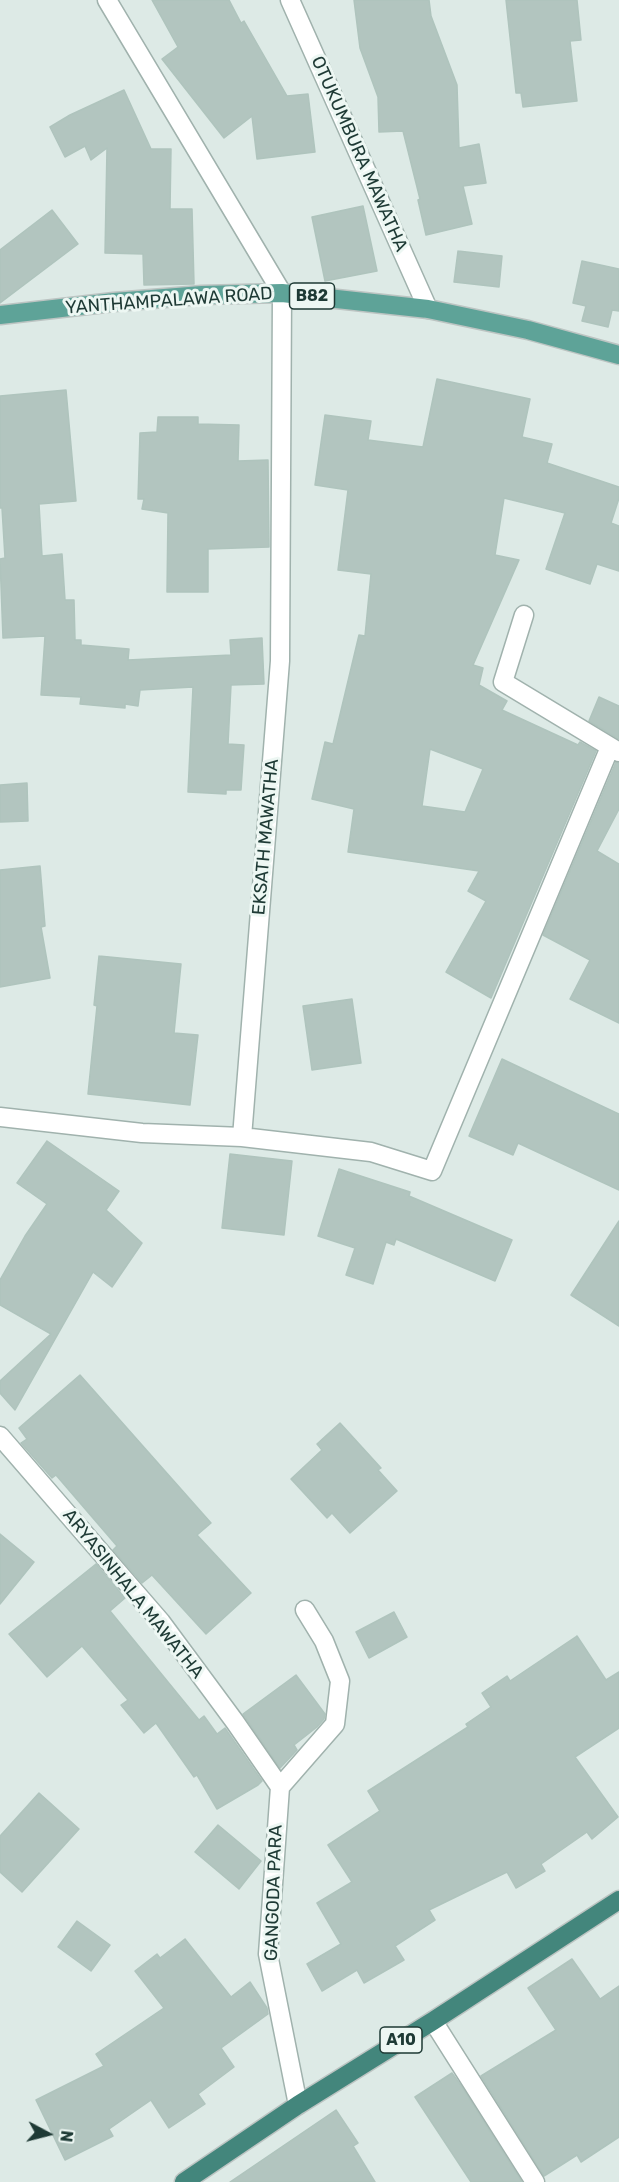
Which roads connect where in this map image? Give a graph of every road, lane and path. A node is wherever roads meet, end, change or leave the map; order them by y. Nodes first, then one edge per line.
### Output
1 (107, 0) edge
2 (290, 0) edge
3 (282, 293) junction
4 (428, 309) junction
5 (0, 315) edge
6 (619, 355) edge
7 (524, 615) dead end
8 (614, 749) edge
9 (0, 1117) edge
10 (242, 1137) junction
11 (0, 1436) edge
12 (305, 1610) dead end
13 (280, 1787) junction
14 (619, 1900) edge
15 (433, 2020) junction
16 (297, 2105) junction
17 (184, 2182) edge
18 (535, 2182) edge

1 - 3 street
2 - 4 street, OTUKUMBURA MAWATHA
3 - 4 main road, YANTHAMPALAWA ROAD / B82
3 - 5 main road, YANTHAMPALAWA ROAD / B82
3 - 10 street, EKSATH MAWATHA
4 - 6 main road, YANTHAMPALAWA ROAD / B82
7 - 8 street
8 - 10 street
9 - 10 street
11 - 13 street, ARYASINHALA MAWATHA
12 - 13 street
13 - 16 street, GANGODA PARA
14 - 15 highway, A10
15 - 16 highway, A10
15 - 18 street
16 - 17 highway, A10

